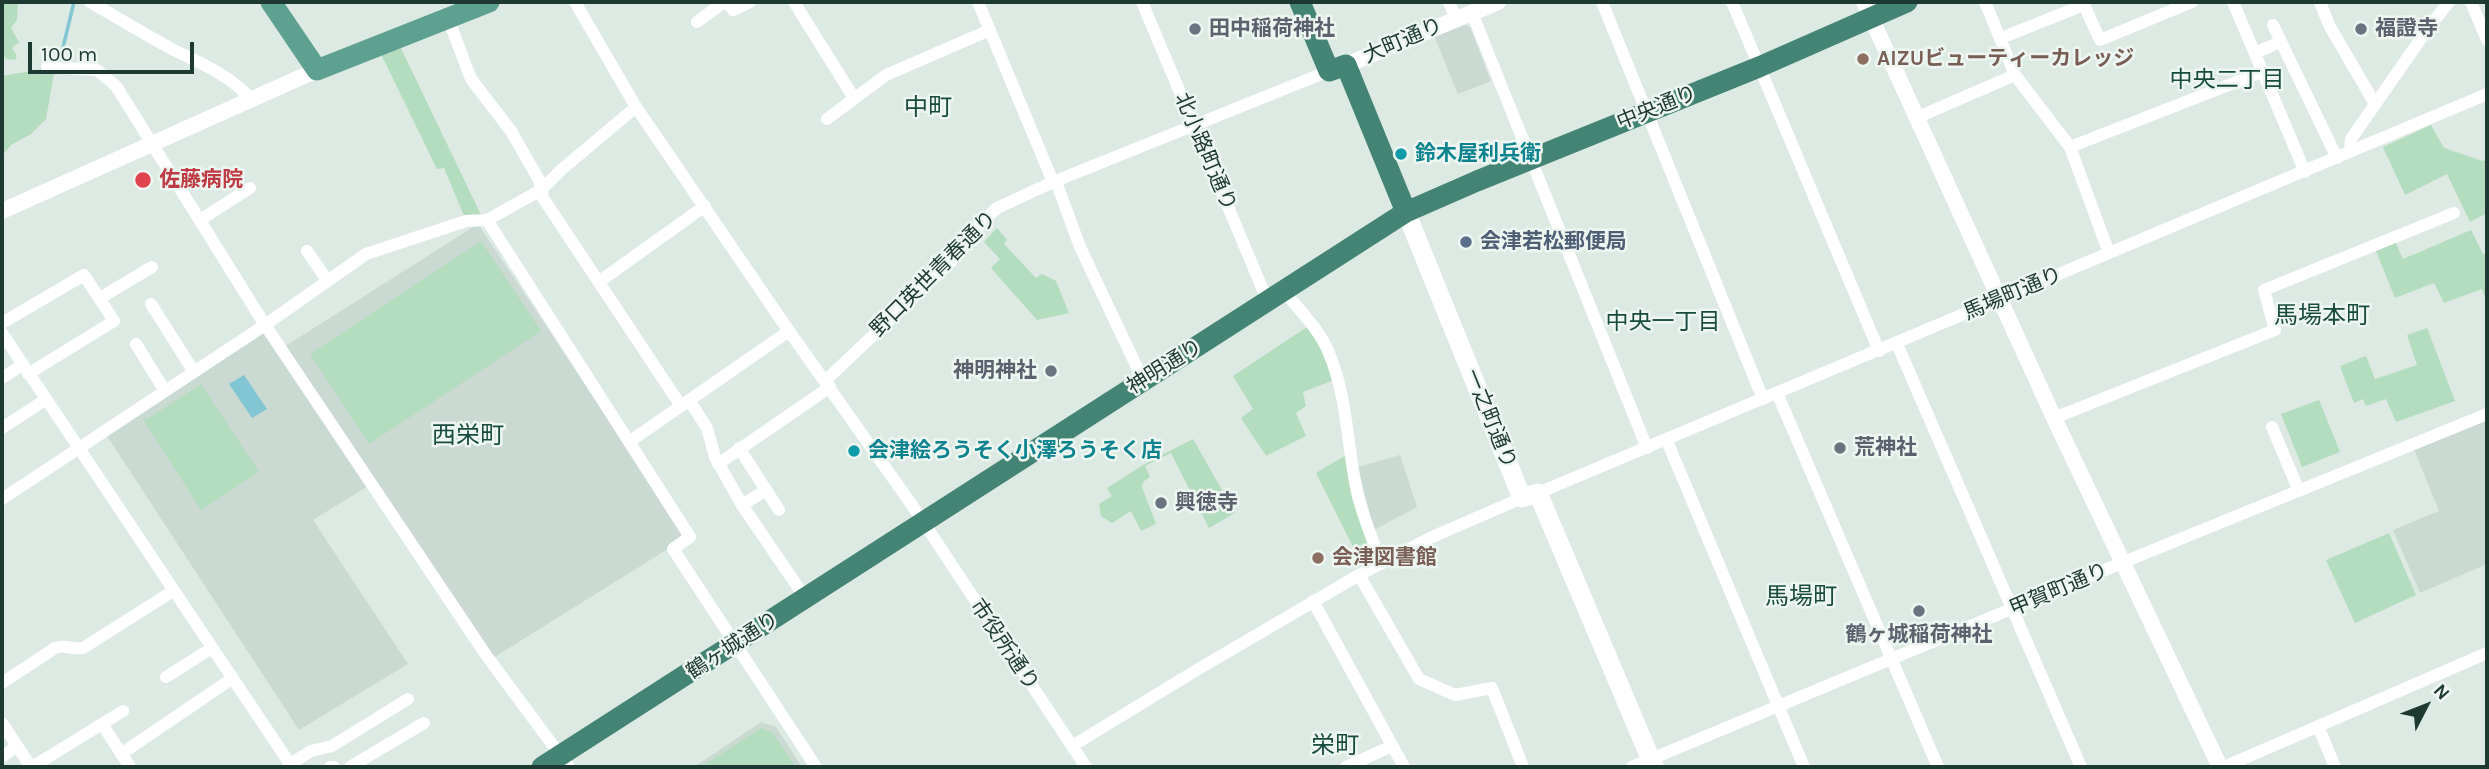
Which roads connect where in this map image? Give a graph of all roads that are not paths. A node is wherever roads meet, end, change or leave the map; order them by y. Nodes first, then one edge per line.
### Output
1 (90, 2) edge
2 (271, 2) edge
3 (489, 2) edge
4 (575, 2) edge
5 (726, 2) edge
6 (750, 2) edge
7 (794, 2) edge
8 (978, 2) edge
9 (1142, 2) edge
10 (1300, 2) edge
11 (1449, 2) edge
12 (1498, 2) edge
13 (1602, 2) edge
14 (1732, 2) edge
15 (1908, 2) edge
16 (1985, 2) edge
17 (2192, 2) edge
18 (2233, 2) edge
19 (2320, 2) edge
20 (2449, 2) edge
21 (2471, 2) edge
22 (1868, 10) edge
23 (1472, 13) junction
24 (448, 18) junction
25 (1456, 19) junction
26 (697, 22) dead end
27 (2273, 25) dead end
28 (990, 30) junction
29 (2001, 38) junction
30 (2487, 40) edge
31 (2280, 42) junction
32 (2255, 53) junction
33 (47, 66) dead end
34 (1759, 67) junction
35 (1338, 68) junction
36 (317, 70) junction
37 (2262, 72) junction
38 (2015, 75) junction
39 (2487, 94) edge
40 (854, 98) junction
41 (251, 99) junction
42 (2375, 104) junction
43 (636, 107) junction
44 (1647, 112) junction
45 (1918, 117) junction
46 (827, 119) dead end
47 (1195, 125) junction
48 (152, 143) junction
49 (2070, 147) junction
50 (2350, 152) junction
51 (2337, 158) junction
52 (1531, 160) junction
53 (2305, 172) junction
54 (1053, 182) junction
55 (250, 188) dead end
56 (541, 190) junction
57 (705, 206) junction
58 (2, 211) edge
59 (1406, 212) junction
60 (2455, 213) dead end
61 (200, 220) junction
62 (487, 220) junction
63 (307, 251) dead end
64 (2109, 253) junction
65 (152, 267) dead end
66 (327, 280) junction
67 (600, 281) junction
68 (1276, 297) junction
69 (100, 298) junction
70 (1999, 299) junction
71 (151, 303) dead end
72 (2, 323) edge
73 (265, 325) junction
74 (789, 331) junction
75 (2, 334) edge
76 (136, 344) dead end
77 (1897, 344) junction
78 (1879, 351) junction
79 (25, 369) junction
80 (194, 372) junction
81 (2, 379) edge
82 (1143, 380) junction
83 (827, 384) junction
84 (165, 391) junction
85 (1777, 393) junction
86 (1763, 399) junction
87 (45, 400) junction
88 (685, 403) junction
89 (2487, 414) edge
90 (2054, 418) junction
91 (2272, 426) dead end
92 (2, 428) edge
93 (1667, 441) junction
94 (629, 442) junction
95 (77, 448) junction
96 (739, 448) junction
97 (1647, 448) junction
98 (718, 464) junction
99 (766, 490) junction
100 (2299, 491) junction
101 (1530, 496) junction
102 (2, 499) edge
103 (741, 505) junction
104 (779, 510) dead end
105 (923, 522) junction
106 (2124, 562) junction
107 (1381, 564) junction
108 (1359, 575) junction
109 (173, 591) junction
110 (806, 599) junction
111 (1313, 601) junction
112 (2014, 609) junction
113 (735, 645) junction
114 (212, 648) junction
115 (2487, 653) edge
116 (1892, 659) junction
117 (166, 677) dead end
118 (233, 678) junction
119 (2, 683) edge
120 (408, 699) dead end
121 (1779, 706) junction
122 (123, 711) dead end
123 (2, 723) edge
124 (424, 723) dead end
125 (102, 724) junction
126 (2318, 726) junction
127 (17, 746) junction
128 (1072, 746) junction
129 (1391, 746) junction
130 (121, 754) junction
131 (2, 757) edge
132 (557, 763) edge
133 (291, 765) edge
134 (1646, 765) edge
135 (32, 767) edge
136 (130, 767) edge
137 (350, 767) edge
138 (816, 767) edge
139 (1086, 767) edge
140 (1346, 767) edge
141 (1404, 767) edge
142 (1523, 767) edge
143 (1804, 767) edge
144 (1938, 767) edge
145 (2081, 767) edge
146 (2222, 767) edge
147 (2335, 767) edge

1 - 41 street
2 - 36 main road
3 - 24 main road
4 - 43 street, 市役所通り
5 - 6 street
5 - 26 street
7 - 40 street
8 - 28 street
9 - 47 street, 北小路町通り
10 - 35 highway, 一之町通り
11 - 25 street
12 - 23 street, 大町通り
13 - 44 street
14 - 34 street
15 - 22 highway, 中央通り
16 - 29 street
17 - 29 street
18 - 32 street
19 - 42 street
20 - 42 street
21 - 30 street
22 - 34 highway, 中央通り
22 - 45 street
23 - 25 street, 大町通り
23 - 52 street
24 - 36 main road
24 - 56 street
25 - 35 street, 大町通り
27 - 31 street
28 - 40 street
28 - 54 street
29 - 38 street
31 - 32 street
31 - 51 street
32 - 37 street
33 - 48 street
34 - 44 highway, 中央通り
34 - 78 street
35 - 47 street
35 - 59 highway, 一之町通り
36 - 41 street
37 - 49 street
37 - 53 street
38 - 45 street
38 - 49 street
39 - 50 street, 馬場町通り
40 - 46 street
41 - 48 street
42 - 50 street
43 - 56 street
43 - 57 street, 市役所通り
44 - 52 highway, 中央通り
44 - 86 street
45 - 70 street
47 - 54 street, 野口英世青春通り
47 - 68 street, 北小路町通り
48 - 58 street
48 - 61 street
49 - 64 street
50 - 51 street, 馬場町通り
51 - 53 street, 馬場町通り
52 - 59 highway, 中央通り
52 - 97 street
53 - 64 street, 馬場町通り
54 - 82 street
54 - 83 street, 野口英世青春通り
55 - 61 street
56 - 62 street
56 - 67 street
57 - 67 street
57 - 74 street, 市役所通り
59 - 68 highway, 神明通り
59 - 101 main road, 一之町通り
60 - 90 street
61 - 73 street
62 - 66 street
62 - 94 street
63 - 66 street
64 - 70 street, 馬場町通り
65 - 69 street
66 - 73 street
67 - 88 street
68 - 82 highway, 神明通り
68 - 107 street, 北小路町通り
69 - 72 street
69 - 79 street
70 - 77 street, 馬場町通り
70 - 90 street
71 - 80 street
73 - 80 street
73 - 132 street
74 - 83 street, 市役所通り
74 - 88 street
75 - 79 street
76 - 84 street
77 - 78 street, 馬場町通り
77 - 112 street
78 - 85 street, 馬場町通り
79 - 81 street
79 - 87 street
80 - 84 street
82 - 105 highway, 神明通り
83 - 96 street, 野口英世青春通り
83 - 105 street, 市役所通り
84 - 95 street
85 - 86 street, 馬場町通り
85 - 116 street
86 - 93 street, 馬場町通り
87 - 92 street
87 - 95 street
88 - 94 street
88 - 98 street
89 - 100 street, 甲賀町通り
90 - 106 street
91 - 100 street
93 - 97 street, 馬場町通り
93 - 121 street
94 - 113 street
95 - 102 street
95 - 109 street
96 - 98 street, 野口英世青春通り
96 - 99 street
97 - 101 street, 馬場町通り
98 - 103 street
99 - 103 street
99 - 104 street
100 - 106 street, 甲賀町通り
101 - 107 street, 馬場町通り
101 - 134 main road, 一之町通り
103 - 110 street
105 - 110 highway, 鶴ヶ城通り
105 - 128 street, 市役所通り
106 - 112 street, 甲賀町通り
106 - 146 street
107 - 108 street, 馬場町通り
108 - 111 street, 馬場町通り
108 - 142 street
109 - 114 street
109 - 119 street
110 - 113 highway, 鶴ヶ城通り
111 - 128 street, 馬場町通り
111 - 129 street
112 - 116 street, 甲賀町通り
112 - 145 street
113 - 132 highway, 鶴ヶ城通り
113 - 138 street
114 - 117 street
114 - 118 street
115 - 126 street
116 - 121 street, 甲賀町通り
116 - 144 street
118 - 130 street
118 - 133 street
120 - 133 street
121 - 134 street, 甲賀町通り
121 - 143 street
122 - 125 street
123 - 127 street
124 - 137 street
125 - 130 street
125 - 135 street
126 - 146 street
126 - 147 street
127 - 131 street
127 - 135 street
128 - 139 street, 市役所通り
129 - 140 street
129 - 141 street
130 - 136 street

